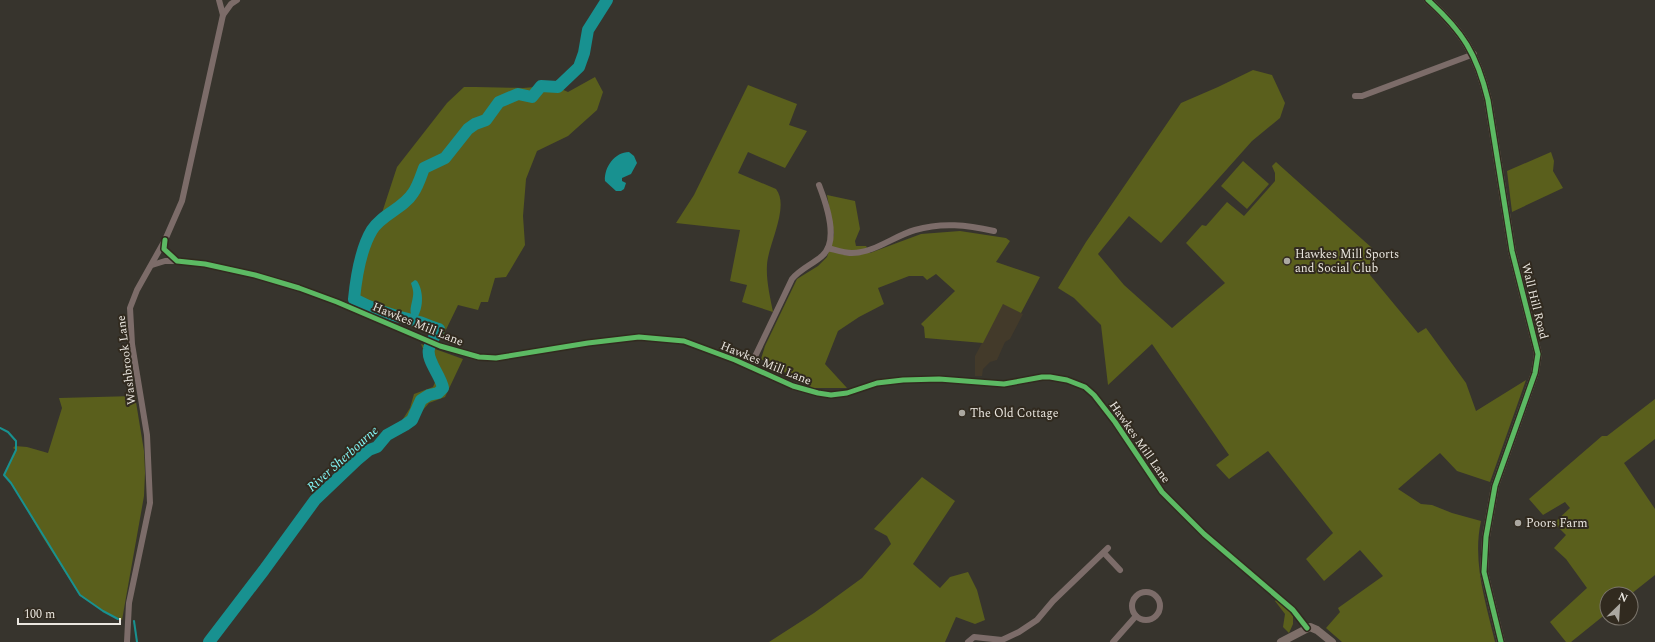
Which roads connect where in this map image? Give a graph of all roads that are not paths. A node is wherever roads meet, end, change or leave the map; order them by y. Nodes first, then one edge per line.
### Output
1 (219, 0) edge
2 (237, 0) edge
3 (1428, 0) edge
4 (223, 15) junction
5 (1474, 54) junction
6 (1355, 96) dead end
7 (819, 185) dead end
8 (994, 231) dead end
9 (165, 240) junction
10 (828, 248) junction
11 (177, 261) junction
12 (152, 265) junction
13 (750, 367) junction
14 (1120, 570) dead end
15 (1136, 616) junction
16 (1307, 628) junction
17 (127, 642) edge
18 (968, 642) edge
19 (1113, 642) edge
20 (1281, 642) edge
21 (1332, 642) edge
22 (1501, 642) edge

1 - 4 street
2 - 4 street
3 - 5 street, Wall Hill Road
4 - 9 street, Washbrook Lane
5 - 6 street
5 - 22 street, Wall Hill Road
7 - 10 street
8 - 10 street
9 - 11 street
9 - 12 street, Washbrook Lane
10 - 13 street
11 - 12 street, Hawkes Mill Lane
11 - 13 street, Hawkes Mill Lane
12 - 17 street, Washbrook Lane
13 - 16 street, Hawkes Mill Lane
14 - 18 street
15 - 15 street
15 - 19 street
16 - 20 street
16 - 21 street, Hawkes Mill Lane

